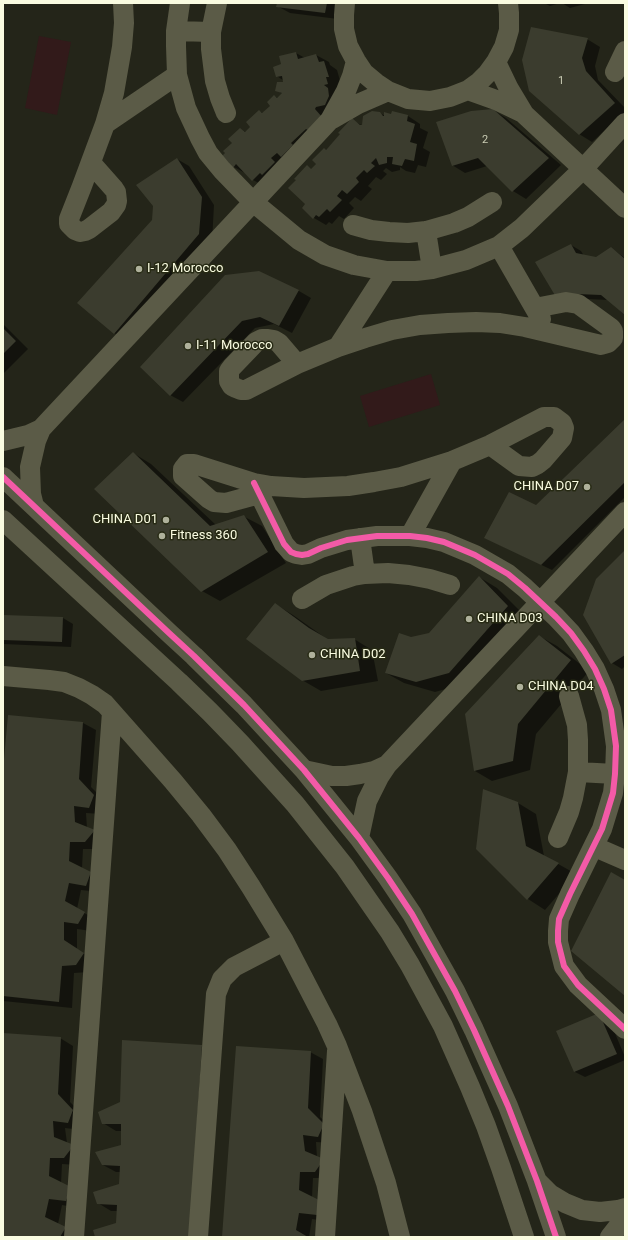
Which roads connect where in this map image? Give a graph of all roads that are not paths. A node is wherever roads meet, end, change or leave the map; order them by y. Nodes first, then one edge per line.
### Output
1 (123, 3) edge
2 (180, 3) edge
3 (217, 3) edge
4 (345, 3) edge
5 (508, 3) edge
6 (176, 30) junction
7 (211, 32) junction
8 (625, 51) edge
9 (356, 61) junction
10 (496, 62) junction
11 (615, 72) dead end
12 (177, 75) junction
13 (468, 90) junction
14 (388, 92) junction
15 (226, 113) dead end
16 (524, 114) junction
17 (330, 120) junction
18 (625, 123) edge
19 (105, 124) junction
20 (91, 164) dead end
21 (583, 169) junction
22 (253, 202) junction
23 (492, 202) dead end
24 (625, 208) edge
25 (353, 224) dead end
26 (426, 231) junction
27 (499, 246) junction
28 (432, 269) junction
29 (387, 271) junction
30 (535, 308) junction
31 (548, 332) junction
32 (338, 347) junction
33 (297, 364) dead end
34 (40, 429) junction
35 (3, 441) edge
36 (490, 445) dead end
37 (452, 461) junction
38 (3, 477) edge
39 (34, 506) junction
40 (625, 512) edge
41 (4, 523) edge
42 (410, 536) junction
43 (360, 538) junction
44 (365, 574) junction
45 (450, 585) dead end
46 (302, 599) dead end
47 (540, 602) junction
48 (3, 676) edge
49 (569, 696) dead end
50 (112, 712) junction
51 (620, 728) edge
52 (387, 765) junction
53 (304, 770) junction
54 (578, 772) junction
55 (615, 774) junction
56 (359, 838) junction
57 (558, 838) dead end
58 (594, 847) junction
59 (625, 860) edge
60 (284, 941) junction
61 (429, 999) junction
62 (625, 1029) edge
63 (337, 1046) junction
64 (489, 1062) junction
65 (537, 1181) junction
66 (625, 1208) edge
67 (625, 1218) edge
68 (74, 1237) edge
69 (198, 1237) edge
70 (325, 1237) edge
71 (400, 1237) edge
72 (524, 1237) edge
73 (556, 1237) edge
74 (610, 1237) edge

1 - 19 street
2 - 6 street
3 - 7 street
4 - 9 street
5 - 10 street
6 - 7 street
6 - 12 street
7 - 15 street
8 - 11 street
9 - 14 street
9 - 17 street
10 - 13 street
10 - 16 street
12 - 19 street
12 - 22 street
13 - 14 street
13 - 16 street
14 - 17 street
16 - 21 street
17 - 22 street
18 - 21 street
19 - 20 street
21 - 24 street
21 - 27 street
22 - 29 street
22 - 34 street
23 - 26 street
25 - 26 street
26 - 28 street
27 - 28 street
27 - 30 street
28 - 29 street
29 - 32 street
30 - 31 street
30 - 31 street
31 - 32 street
32 - 33 street
34 - 35 street
34 - 39 street
36 - 37 street
37 - 42 street
37 - 43 street
38 - 39 street
39 - 53 street
40 - 47 street
41 - 61 street
42 - 43 street
42 - 47 street
43 - 44 street
44 - 45 street
44 - 46 street
47 - 51 street
47 - 52 street
48 - 50 street
49 - 54 street
50 - 60 street
50 - 68 street
51 - 55 street
52 - 53 street
52 - 56 street
53 - 56 street
54 - 55 street
54 - 57 street
55 - 58 street
56 - 64 street
58 - 59 street
58 - 62 street
60 - 63 street
60 - 69 street
61 - 64 street
61 - 72 street
63 - 70 street
63 - 71 street
64 - 65 street
65 - 66 street
65 - 73 street
67 - 74 street

